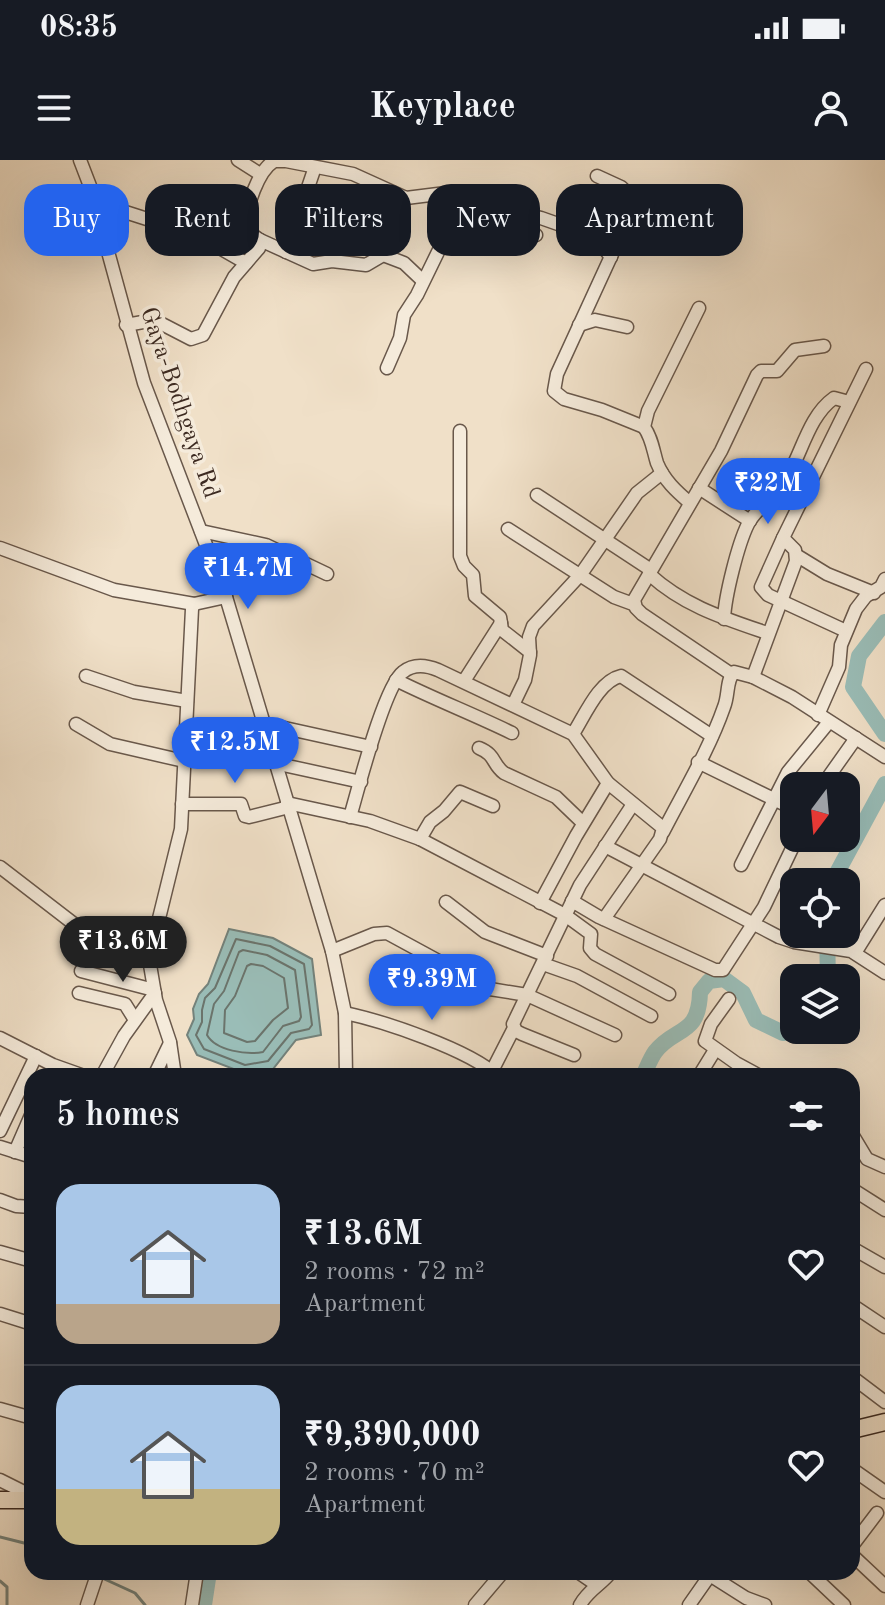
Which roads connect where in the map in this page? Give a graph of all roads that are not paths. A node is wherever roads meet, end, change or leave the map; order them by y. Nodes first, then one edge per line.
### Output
1 (80, 160) edge
2 (238, 160) edge
3 (270, 162) edge
4 (315, 167) junction
5 (260, 174) junction
6 (597, 176) dead end
7 (88, 184) edge
8 (309, 184) edge
9 (427, 195) edge
10 (129, 213) edge
11 (540, 218) edge
12 (260, 240) junction
13 (275, 247) edge
14 (108, 256) edge
15 (295, 256) edge
16 (382, 256) edge
17 (386, 256) edge
18 (436, 256) edge
19 (611, 257) junction
20 (246, 263) junction
21 (423, 281) junction
22 (699, 308) dead end
23 (126, 325) junction
24 (579, 325) junction
25 (627, 327) dead end
26 (824, 346) dead end
27 (387, 368) dead end
28 (866, 369) dead end
29 (849, 402) junction
30 (644, 427) junction
31 (460, 431) dead end
32 (662, 473) junction
33 (699, 488) junction
34 (537, 495) dead end
35 (690, 503) junction
36 (750, 521) junction
37 (508, 529) dead end
38 (201, 531) junction
39 (783, 538) junction
40 (606, 540) junction
41 (0, 548) edge
42 (796, 555) junction
43 (650, 572) junction
44 (327, 574) dead end
45 (581, 574) junction
46 (885, 579) edge
47 (879, 594) edge
48 (226, 597) junction
49 (780, 600) junction
50 (194, 604) junction
51 (633, 604) junction
52 (724, 619) junction
53 (501, 623) junction
54 (846, 631) junction
55 (767, 633) junction
56 (530, 652) junction
57 (731, 674) junction
58 (86, 676) dead end
59 (753, 677) junction
60 (396, 680) junction
61 (464, 681) junction
62 (187, 701) junction
63 (513, 705) junction
64 (823, 719) junction
65 (262, 723) junction
66 (76, 724) dead end
67 (512, 733) dead end
68 (573, 734) junction
69 (712, 736) junction
70 (856, 738) junction
71 (371, 747) junction
72 (479, 748) dead end
73 (885, 757) edge
74 (184, 761) junction
75 (698, 762) junction
76 (274, 763) junction
77 (832, 772) edge
78 (361, 782) junction
79 (608, 783) junction
80 (774, 798) junction
81 (780, 801) edge
82 (182, 804) junction
83 (633, 804) junction
84 (288, 805) junction
85 (493, 806) dead end
86 (350, 817) junction
87 (583, 823) junction
88 (663, 832) junction
89 (420, 839) junction
90 (605, 846) junction
91 (790, 852) edge
92 (640, 865) junction
93 (741, 865) dead end
94 (0, 867) edge
95 (572, 901) junction
96 (446, 902) dead end
97 (540, 903) junction
98 (885, 905) edge
99 (565, 915) junction
100 (604, 919) junction
101 (754, 922) junction
102 (332, 951) junction
103 (855, 953) junction
104 (149, 959) junction
105 (545, 960) junction
106 (81, 971) dead end
107 (885, 973) edge
108 (154, 992) junction
109 (79, 993) dead end
110 (669, 994) dead end
111 (527, 995) junction
112 (729, 999) dead end
113 (345, 1013) junction
114 (651, 1016) dead end
115 (135, 1020) junction
116 (514, 1028) junction
117 (615, 1035) dead end
118 (170, 1042) junction
119 (2, 1043) edge
120 (715, 1050) junction
121 (574, 1055) dead end
122 (36, 1056) junction
123 (30, 1068) edge
124 (48, 1068) edge
125 (107, 1068) edge
126 (158, 1068) edge
127 (174, 1068) edge
128 (346, 1068) edge
129 (482, 1068) edge
130 (497, 1068) edge
131 (704, 1068) edge
132 (746, 1068) edge
133 (24, 1081) edge
134 (0, 1131) edge
135 (24, 1131) edge
136 (0, 1147) edge
137 (860, 1147) edge
138 (15, 1152) junction
139 (24, 1155) edge
140 (885, 1167) edge
141 (860, 1194) edge
142 (0, 1200) edge
143 (24, 1206) edge
144 (885, 1210) edge
145 (0, 1252) edge
146 (860, 1253) edge
147 (24, 1259) edge
148 (885, 1267) edge
149 (860, 1310) edge
150 (0, 1314) edge
151 (24, 1322) edge
152 (885, 1327) edge
153 (860, 1383) edge
154 (885, 1402) edge
155 (0, 1409) edge
156 (24, 1416) edge
157 (885, 1422) edge
158 (860, 1428) edge
159 (860, 1475) edge
160 (0, 1480) edge
161 (885, 1492) edge
162 (24, 1494) edge
163 (24, 1499) edge
164 (1, 1501) edge
165 (877, 1513) dead end
166 (860, 1535) edge
167 (860, 1563) edge
168 (95, 1580) edge
169 (196, 1580) edge
170 (496, 1580) edge
171 (590, 1580) edge
172 (602, 1580) edge
173 (704, 1580) edge
174 (718, 1580) edge
175 (817, 1580) edge
176 (597, 1585) junction
177 (885, 1586) edge
178 (89, 1600) edge
179 (586, 1603) edge
180 (192, 1605) edge
181 (475, 1605) edge
182 (689, 1605) edge
183 (765, 1605) edge
184 (844, 1605) edge

1 - 7 street, Gaya-Bodhgaya Rd
2 - 5 street
3 - 4 street
3 - 5 street
4 - 8 street
4 - 9 street
5 - 12 street
6 - 19 street
10 - 20 street
11 - 19 street
12 - 13 street
12 - 20 street
14 - 23 street, Gaya-Bodhgaya Rd
15 - 16 street
17 - 21 street
18 - 21 street
19 - 24 street
20 - 23 street
21 - 27 street
22 - 30 street
23 - 38 street, Gaya-Bodhgaya Rd
24 - 25 street
24 - 30 street
26 - 33 street
28 - 29 street
29 - 36 street
29 - 39 street
30 - 32 street
31 - 53 street
32 - 35 street
32 - 40 street
33 - 35 street
33 - 36 street
34 - 40 street
35 - 43 street
36 - 52 street
37 - 45 street
38 - 44 street
38 - 48 street, Gaya-Bodhgaya Rd
39 - 42 street
39 - 49 street
40 - 43 street
40 - 45 street
41 - 50 street
42 - 47 street
42 - 49 street
43 - 51 street
43 - 52 street
45 - 51 street
45 - 56 street
46 - 47 street
47 - 54 street
48 - 50 street
48 - 65 street, Gaya-Bodhgaya Rd
49 - 54 street
49 - 55 street
50 - 62 street
51 - 57 street
52 - 55 street
53 - 56 street
53 - 61 street
54 - 64 street
55 - 59 street
56 - 63 street
57 - 59 street
57 - 69 street
58 - 62 street
59 - 64 street
60 - 61 street
60 - 67 street
60 - 71 street
61 - 63 street
62 - 74 street
63 - 68 street
64 - 70 street
64 - 80 street
65 - 71 street
65 - 76 street, Gaya-Bodhgaya Rd
66 - 74 street
68 - 69 street
68 - 79 street
69 - 75 street
70 - 73 street
70 - 77 street
71 - 78 street
72 - 87 street
74 - 82 street
75 - 80 street
75 - 88 street
76 - 78 street
76 - 84 street, Gaya-Bodhgaya Rd
78 - 86 street
79 - 83 street
79 - 87 street
80 - 81 street
80 - 93 street
82 - 84 street
82 - 104 street
83 - 88 street
83 - 90 street
84 - 86 street
84 - 102 street, Gaya-Bodhgaya Rd
85 - 89 street
86 - 89 street
87 - 97 street
88 - 92 street
89 - 97 street
90 - 92 street
90 - 95 street
91 - 101 street
92 - 100 street
92 - 101 street
94 - 104 street
95 - 99 street
95 - 100 street
96 - 105 street
97 - 99 street
98 - 103 street
99 - 105 street
99 - 110 street
100 - 101 street
101 - 103 street
102 - 111 street
102 - 113 street, Gaya-Bodhgaya Rd
103 - 107 street
104 - 108 street
105 - 111 street
105 - 114 street
106 - 108 street
108 - 115 street
108 - 118 street
109 - 115 street
111 - 116 street
111 - 117 street
112 - 120 street
113 - 128 street, Gaya-Bodhgaya Rd
113 - 129 street
115 - 125 street
116 - 121 street
116 - 130 street
118 - 126 street
118 - 127 street
119 - 122 street
120 - 131 street
120 - 132 street
122 - 123 street
122 - 124 street
133 - 134 street
135 - 138 street
136 - 138 street
137 - 140 street
138 - 139 street
141 - 144 street
142 - 143 street
145 - 147 street
146 - 148 street
149 - 152 street
150 - 151 street
153 - 154 street
155 - 156 street
157 - 158 main road
159 - 161 street
160 - 162 street
163 - 164 main road
165 - 166 street
167 - 177 street
168 - 178 street
169 - 180 street
170 - 181 street
171 - 176 street
172 - 176 street
173 - 182 street
174 - 183 street
175 - 184 street
176 - 179 street

